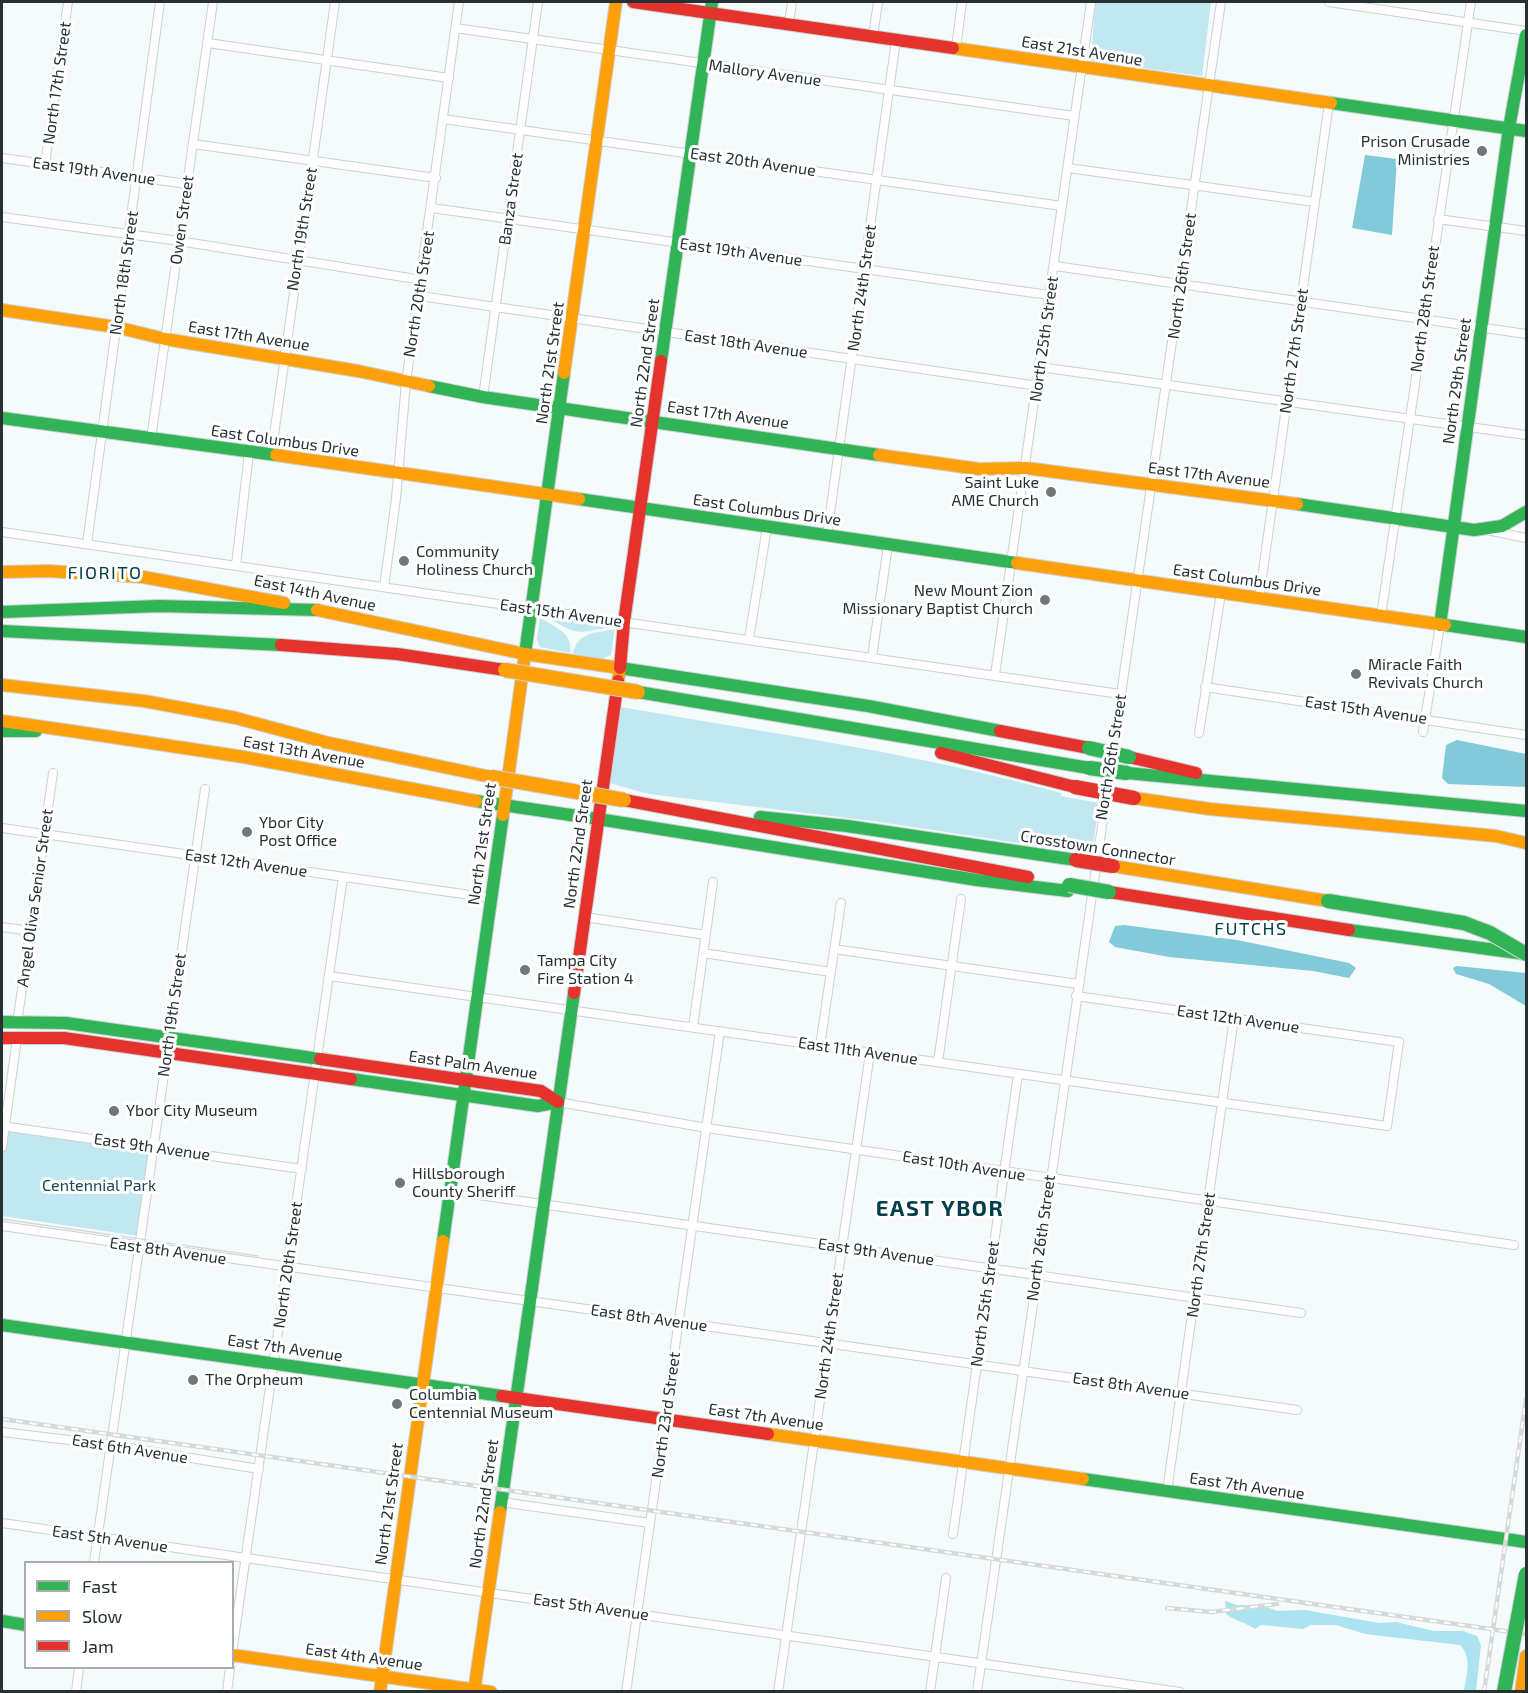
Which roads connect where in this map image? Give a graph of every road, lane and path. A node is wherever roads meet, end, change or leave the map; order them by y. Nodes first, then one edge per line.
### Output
1 (68, 2) edge
2 (160, 2) edge
3 (213, 2) edge
4 (335, 2) edge
5 (459, 2) edge
6 (538, 2) edge
7 (616, 2) edge
8 (633, 2) edge
9 (792, 2) edge
10 (878, 2) edge
11 (962, 2) edge
12 (1091, 2) edge
13 (1221, 2) edge
14 (1329, 2) edge
15 (1471, 2) edge
16 (711, 7) edge
17 (1468, 22) junction
18 (789, 24) junction
19 (455, 28) junction
20 (1527, 33) edge
21 (873, 36) junction
22 (533, 38) junction
23 (896, 40) junction
24 (208, 44) junction
25 (956, 48) junction
26 (610, 50) junction
27 (328, 61) junction
28 (704, 64) junction
29 (1080, 68) junction
30 (449, 78) junction
31 (1209, 86) junction
32 (889, 90) junction
33 (1329, 103) junction
34 (1074, 116) junction
35 (443, 119) junction
36 (1453, 120) junction
37 (520, 128) junction
38 (1509, 128) junction
39 (1527, 131) edge
40 (598, 139) junction
41 (193, 144) junction
42 (691, 153) junction
43 (2, 158) edge
44 (313, 160) junction
45 (45, 164) junction
46 (1068, 168) junction
47 (137, 177) junction
48 (436, 178) junction
49 (876, 180) junction
50 (187, 184) junction
51 (1194, 185) junction
52 (1315, 202) junction
53 (1062, 206) junction
54 (432, 208) junction
55 (2, 217) edge
56 (508, 218) junction
57 (1438, 219) junction
58 (1495, 227) junction
59 (585, 229) junction
60 (1527, 231) edge
61 (130, 235) junction
62 (178, 241) junction
63 (678, 243) junction
64 (297, 259) junction
65 (1055, 266) junction
66 (864, 270) junction
67 (422, 280) junction
68 (1180, 283) junction
69 (1049, 295) junction
70 (420, 296) junction
71 (1301, 301) junction
72 (495, 308) junction
73 (2, 310) edge
74 (1424, 318) junction
75 (573, 319) junction
76 (116, 327) junction
77 (1481, 327) junction
78 (666, 332) junction
79 (1527, 334) edge
80 (165, 339) junction
81 (284, 358) junction
82 (852, 360) junction
83 (1040, 367) junction
84 (406, 382) junction
85 (1167, 384) junction
86 (1038, 386) junction
87 (483, 397) junction
88 (1287, 400) junction
89 (561, 408) junction
90 (2, 418) edge
91 (1409, 418) junction
92 (653, 421) junction
93 (1467, 426) junction
94 (102, 432) junction
95 (1527, 435) edge
96 (151, 439) junction
97 (839, 449) junction
98 (249, 453) junction
99 (270, 456) junction
100 (1026, 468) junction
101 (397, 472) junction
102 (1152, 484) junction
103 (549, 495) junction
104 (1274, 500) junction
105 (641, 508) junction
106 (1527, 512) edge
107 (1394, 518) junction
108 (767, 527) junction
109 (1453, 528) junction
110 (1487, 530) junction
111 (2, 532) edge
112 (827, 536) junction
113 (1527, 538) edge
114 (87, 544) junction
115 (888, 544) junction
116 (1012, 562) junction
117 (236, 565) junction
118 (2, 572) edge
119 (1139, 581) junction
120 (384, 587) junction
121 (1221, 593) junction
122 (1259, 599) junction
123 (533, 609) junction
124 (317, 610) junction
125 (2, 612) edge
126 (1381, 616) junction
127 (624, 622) junction
128 (1440, 625) junction
129 (2, 631) edge
130 (1527, 638) edge
131 (749, 639) junction
132 (525, 654) junction
133 (872, 657) junction
134 (620, 668) junction
135 (995, 675) junction
136 (2, 685) edge
137 (1205, 687) junction
138 (1120, 694) junction
139 (1426, 718) junction
140 (2, 722) edge
141 (2, 731) edge
142 (78, 732) junction
143 (1424, 732) dead end
144 (1199, 733) dead end
145 (1527, 735) edge
146 (905, 739) junction
147 (53, 773) dead end
148 (1246, 786) junction
149 (205, 789) dead end
150 (473, 800) junction
151 (504, 806) junction
152 (655, 806) junction
153 (1527, 811) edge
154 (598, 819) junction
155 (2, 828) edge
156 (44, 834) junction
157 (1527, 843) edge
158 (498, 846) junction
159 (195, 856) junction
160 (343, 877) junction
161 (713, 882) dead end
162 (1069, 888) junction
163 (491, 898) junction
164 (961, 899) dead end
165 (841, 903) dead end
166 (584, 918) junction
167 (2, 927) edge
168 (30, 931) junction
169 (706, 935) junction
170 (834, 949) junction
171 (703, 953) junction
172 (1527, 954) edge
173 (951, 966) junction
174 (831, 972) junction
175 (329, 976) junction
176 (1078, 984) junction
177 (1076, 996) junction
178 (477, 997) junction
179 (571, 1010) junction
180 (1234, 1018) junction
181 (2, 1022) edge
182 (17, 1024) junction
183 (693, 1027) junction
184 (720, 1031) junction
185 (2, 1038) edge
186 (169, 1038) junction
187 (17, 1039) junction
188 (820, 1046) junction
189 (167, 1053) junction
190 (870, 1053) junction
191 (317, 1059) junction
192 (938, 1062) junction
193 (315, 1074) junction
194 (1018, 1074) junction
195 (466, 1080) junction
196 (1064, 1080) junction
197 (464, 1095) junction
198 (558, 1102) junction
199 (1222, 1103) junction
200 (3, 1126) edge
201 (1387, 1126) joint
202 (707, 1128) junction
203 (2, 1147) edge
204 (153, 1148) junction
205 (856, 1149) junction
206 (302, 1169) junction
207 (1004, 1172) junction
208 (1050, 1179) junction
209 (451, 1191) junction
210 (1208, 1202) junction
211 (543, 1205) junction
212 (2, 1226) edge
213 (693, 1226) junction
214 (1514, 1245) dead end
215 (139, 1246) junction
216 (842, 1247) junction
217 (288, 1266) junction
218 (990, 1268) junction
219 (1036, 1275) junction
220 (437, 1287) junction
221 (1194, 1298) junction
222 (530, 1301) junction
223 (1301, 1313) dead end
224 (679, 1322) junction
225 (2, 1324) edge
226 (126, 1342) junction
227 (828, 1343) junction
228 (274, 1364) junction
229 (977, 1364) junction
230 (1023, 1371) junction
231 (423, 1385) junction
232 (1181, 1394) junction
233 (516, 1398) junction
234 (1297, 1410) dead end
235 (665, 1419) junction
236 (2, 1432) edge
237 (814, 1440) junction
238 (111, 1445) junction
239 (963, 1462) junction
240 (1009, 1468) junction
241 (259, 1469) junction
242 (1167, 1491) junction
243 (501, 1502) junction
244 (2, 1523) edge
245 (650, 1523) junction
246 (953, 1534) dead end
247 (98, 1537) junction
248 (1527, 1542) edge
249 (246, 1558) junction
250 (94, 1561) edge
251 (1527, 1574) edge
252 (946, 1578) dead end
253 (395, 1580) junction
254 (488, 1593) junction
255 (637, 1614) junction
256 (2, 1621) edge
257 (24, 1625) edge
258 (786, 1635) junction
259 (234, 1640) edge
260 (234, 1654) edge
261 (935, 1656) junction
262 (1527, 1656) edge
263 (981, 1663) junction
264 (79, 1669) edge
265 (230, 1669) edge
266 (382, 1677) junction
267 (1130, 1688) edge
268 (475, 1690) edge
269 (76, 1692) edge
270 (227, 1692) edge
271 (380, 1692) edge
272 (491, 1692) edge
273 (626, 1692) edge
274 (778, 1692) edge
275 (930, 1692) edge
276 (977, 1692) edge
277 (1180, 1692) edge
278 (1504, 1692) edge
279 (1521, 1692) edge

1 - 45 street, North 17th Street
2 - 47 street, North 18th Street
3 - 24 street, Owen Street
4 - 27 street, North 19th Street
5 - 19 street, North 20th Street
6 - 22 street, Banza Street
7 - 26 main road, North 21st Street
8 - 16 main road, East 21st Avenue
9 - 18 street
10 - 21 street
11 - 25 street
12 - 29 street, North 25th Street
13 - 31 street, North 26th Street
14 - 17 street
15 - 17 street, North 28th Street
16 - 18 main road, East 21st Avenue
16 - 28 main road, North 22nd Street
17 - 20 street
17 - 36 street, North 28th Street
18 - 21 main road, East 21st Avenue
19 - 22 street, Mallory Avenue
19 - 30 street, North 20th Street
20 - 38 main road, North 29th Street
21 - 23 main road, East 21st Avenue
22 - 26 street, Mallory Avenue
22 - 37 street, Banza Street
23 - 25 main road, East 21st Avenue
23 - 32 street, North 24th Street
24 - 27 street
24 - 41 street, Owen Street
25 - 29 main road, East 21st Avenue
26 - 28 street, Mallory Avenue
26 - 40 main road, North 21st Street
27 - 30 street
27 - 44 street, North 19th Street
28 - 32 street, Mallory Avenue
28 - 42 main road, North 22nd Street
29 - 31 main road, East 21st Avenue
29 - 34 street, North 25th Street
30 - 35 street, North 20th Street
31 - 33 main road, East 21st Avenue
31 - 51 street, North 26th Street
32 - 34 street, Mallory Avenue
32 - 49 street, North 24th Street
33 - 36 main road, East 21st Avenue
33 - 52 street, North 27th Street
34 - 46 street, North 25th Street
35 - 37 street, East 20th Avenue
35 - 48 street, North 20th Street
36 - 38 main road, East 21st Avenue
36 - 57 street, North 28th Street
37 - 40 street, East 20th Avenue
37 - 56 street, Banza Street
38 - 39 main road, East 21st Avenue
38 - 58 main road, North 29th Street
40 - 42 street, East 20th Avenue
40 - 59 main road, North 21st Street
41 - 44 street
41 - 50 street, Owen Street
42 - 49 street, East 20th Avenue
42 - 63 main road, North 22nd Street
43 - 45 street, East 19th Avenue
44 - 48 street
44 - 64 street, North 19th Street
45 - 47 street, East 19th Avenue
46 - 51 street
46 - 53 street, North 25th Street
47 - 50 street, East 19th Avenue
47 - 61 street, North 18th Street
48 - 54 street, North 20th Street
49 - 53 street, East 20th Avenue
49 - 66 street, North 24th Street
50 - 62 street, Owen Street
51 - 52 street
51 - 68 street, North 26th Street
52 - 71 street, North 27th Street
53 - 65 street, North 25th Street
54 - 56 street, East 19th Avenue
54 - 67 street, North 20th Street
55 - 61 street
56 - 59 street, East 19th Avenue
56 - 72 street, Banza Street
57 - 58 street
57 - 74 street, North 28th Street
58 - 60 street
58 - 77 main road, North 29th Street
59 - 63 street, East 19th Avenue
59 - 75 main road, North 21st Street
61 - 62 street
61 - 76 street, North 18th Street
62 - 64 street
62 - 80 street, Owen Street
63 - 66 street, East 19th Avenue
63 - 78 main road, North 22nd Street
64 - 67 street
64 - 81 street, North 19th Street
65 - 68 street
65 - 69 street, North 25th Street
66 - 69 street, East 19th Avenue
66 - 82 street, North 24th Street
67 - 70 street, North 20th Street
68 - 71 street
68 - 85 street, North 26th Street
69 - 83 street, North 25th Street
70 - 72 street, East 18th Avenue
70 - 84 street, North 20th Street
71 - 74 street
71 - 88 street, North 27th Street
72 - 75 street, East 18th Avenue
72 - 87 street, Banza Street
73 - 76 main road, East 17th Avenue
74 - 77 street
74 - 91 street, North 28th Street
75 - 78 street, East 18th Avenue
75 - 89 main road, North 21st Street
76 - 80 main road, East 17th Avenue
76 - 94 street, North 18th Street
77 - 79 street
77 - 93 main road, North 29th Street
78 - 82 street, East 18th Avenue
78 - 92 main road, North 22nd Street
80 - 81 main road, East 17th Avenue
80 - 96 street, Owen Street
81 - 84 main road, East 17th Avenue
81 - 99 street, North 19th Street
82 - 86 street, East 18th Avenue
82 - 97 street, North 24th Street
83 - 85 street
83 - 86 street, North 25th Street
84 - 87 main road, East 17th Avenue
84 - 101 street, North 20th Street
85 - 88 street
85 - 102 street, North 26th Street
86 - 100 street, North 25th Street
87 - 89 main road, East 17th Avenue
88 - 91 street
88 - 104 street, North 27th Street
89 - 92 main road, East 17th Avenue
89 - 103 main road, North 21st Street
90 - 94 main road, East Columbus Drive
91 - 93 street
91 - 107 street, North 28th Street
92 - 97 main road, East 17th Avenue
92 - 105 main road, North 22nd Street
93 - 95 street
93 - 109 main road, North 29th Street
94 - 96 main road, East Columbus Drive
94 - 114 street, North 18th Street
96 - 98 main road, East Columbus Drive
97 - 100 main road, East 17th Avenue
97 - 112 street, North 24th Street
98 - 99 main road, East Columbus Drive
98 - 117 street
99 - 101 main road, East Columbus Drive
100 - 102 main road, East 17th Avenue
100 - 116 street, North 25th Street
101 - 103 main road, East Columbus Drive
101 - 120 street, North 20th Street
102 - 104 main road, East 17th Avenue
102 - 119 street, North 26th Street
103 - 105 main road, East Columbus Drive
103 - 123 main road, North 21st Street
104 - 107 main road, East 17th Avenue
104 - 122 street, North 27th Street
105 - 108 main road, East Columbus Drive
105 - 127 main road, North 22nd Street
106 - 110 main road
107 - 109 main road, East 17th Avenue
107 - 126 street, North 28th Street
108 - 112 main road, East Columbus Drive
108 - 131 street
109 - 110 main road, East 17th Avenue
109 - 128 main road, North 29th Street
110 - 113 street
111 - 114 street, East 15th Avenue
112 - 115 main road, East Columbus Drive
114 - 117 street, East 15th Avenue
115 - 116 main road, East Columbus Drive
115 - 133 street
116 - 119 main road, East Columbus Drive
116 - 135 street, North 25th Street
117 - 120 street, East 15th Avenue
118 - 124 main road, East 14th Avenue
119 - 121 main road, East Columbus Drive
119 - 138 street, North 26th Street
120 - 123 street, East 15th Avenue
121 - 122 main road, East Columbus Drive
121 - 137 street
122 - 126 main road, East Columbus Drive
123 - 127 street, East 15th Avenue
123 - 132 main road, North 21st Street
124 - 125 main road
124 - 132 main road, East 14th Avenue
126 - 128 main road, East Columbus Drive
127 - 131 street, East 15th Avenue
127 - 134 main road, North 22nd Street
128 - 130 main road, East Columbus Drive
128 - 139 street, North 29th Street
129 - 146 main road, bridge
131 - 133 street, East 15th Avenue
132 - 134 main road, East 14th Avenue
132 - 151 main road, North 21st Street
133 - 135 street, East 15th Avenue
134 - 148 main road, East 14th Avenue, bridge
134 - 154 main road, North 22nd Street
135 - 138 street, East 15th Avenue
136 - 152 main road, bridge
137 - 139 street, East 15th Avenue
137 - 144 street
138 - 176 street, North 26th Street
139 - 143 street, North 29th Street
139 - 145 street, East 15th Avenue
140 - 142 main road
141 - 142 main road, East 13th Avenue
142 - 150 main road, East 13th Avenue
146 - 148 main road, bridge
146 - 157 main road, bridge
147 - 156 street, Angel Oliva Senior Street
148 - 153 main road
149 - 159 street, North 19th Street
150 - 151 main road, East 13th Avenue
150 - 158 main road
151 - 154 main road, East 13th Avenue
151 - 158 main road, North 21st Street
152 - 162 main road
152 - 172 main road, Crosstown Connector, bridge
154 - 162 main road, East 13th Avenue
154 - 166 main road, North 22nd Street
155 - 156 street, East 12th Avenue
156 - 159 street, East 12th Avenue
156 - 168 street, Angel Oliva Senior Street
158 - 163 main road, North 21st Street
159 - 160 street, East 12th Avenue
159 - 186 street, North 19th Street
160 - 163 street, East 12th Avenue
160 - 175 street, North 20th Street
161 - 169 street
162 - 172 main road, bridge
163 - 178 main road, North 21st Street
164 - 173 street
165 - 170 street
166 - 169 street
166 - 179 main road, North 22nd Street
167 - 168 street
168 - 182 street, Angel Oliva Senior Street
169 - 171 street
170 - 173 street
170 - 174 street
171 - 174 street
171 - 183 street
173 - 176 street
173 - 192 street
174 - 188 street
175 - 178 street, East 11th Avenue
175 - 191 street, North 20th Street
176 - 177 street, North 26th Street
177 - 180 street, East 12th Avenue
177 - 196 street, North 26th Street
178 - 179 street, East 11th Avenue
178 - 195 main road, North 21st Street
179 - 183 street, East 11th Avenue
179 - 198 main road, North 22nd Street
180 - 199 street, North 27th Street
180 - 201 street, East 12th Avenue
181 - 182 main road, East Palm Avenue
182 - 186 main road, East Palm Avenue
183 - 184 street, East 11th Avenue
184 - 188 street, East 11th Avenue
184 - 202 street, North 23rd Street
185 - 187 main road, East Palm Avenue
186 - 189 street, North 19th Street
186 - 191 main road, East Palm Avenue
187 - 189 main road, East Palm Avenue
187 - 200 street
188 - 190 street, East 11th Avenue
189 - 193 main road, East Palm Avenue
189 - 204 street, North 19th Street
190 - 192 street, East 11th Avenue
190 - 205 street, North 24th Street
191 - 193 street, North 20th Street
191 - 195 main road, East Palm Avenue
192 - 194 street, East 11th Avenue
193 - 197 main road, East Palm Avenue
193 - 206 street, North 20th Street
194 - 196 street, East 11th Avenue
194 - 207 street, North 25th Street
195 - 197 main road, North 21st Street
195 - 198 main road, East Palm Avenue
196 - 199 street, East 11th Avenue
196 - 208 street, North 26th Street
197 - 198 main road, East Palm Avenue
197 - 209 main road, North 21st Street
198 - 202 street, East 10th Avenue
198 - 211 main road, North 22nd Street
199 - 201 street, East 11th Avenue
199 - 210 street, North 27th Street
200 - 203 street
200 - 204 street, East 9th Avenue
202 - 205 street, East 10th Avenue
202 - 213 street, North 23rd Street
204 - 206 street, East 9th Avenue
204 - 215 street, North 19th Street
205 - 207 street, East 10th Avenue
205 - 216 street, North 24th Street
206 - 217 street, North 20th Street
207 - 208 street, East 10th Avenue
207 - 218 street, North 25th Street
208 - 210 street, East 10th Avenue
208 - 219 street, North 26th Street
209 - 211 street, East 9th Avenue
209 - 220 main road, North 21st Street
210 - 214 street, East 10th Avenue
210 - 221 street, North 27th Street
211 - 213 street, East 9th Avenue
211 - 222 main road, North 22nd Street
212 - 215 street, East 8th Avenue
213 - 216 street, East 9th Avenue
213 - 224 street, North 23rd Street
215 - 217 street, East 8th Avenue
215 - 226 street, North 19th Street
216 - 218 street, East 9th Avenue
216 - 227 street, North 24th Street
217 - 220 street, East 8th Avenue
217 - 228 street, North 20th Street
218 - 219 street, East 9th Avenue
218 - 229 street, North 25th Street
219 - 221 street, East 9th Avenue
219 - 230 street, North 26th Street
220 - 222 street, East 8th Avenue
220 - 231 main road, North 21st Street
221 - 223 street, East 9th Avenue
221 - 232 street, North 27th Street
222 - 224 street, East 8th Avenue
222 - 233 main road, North 22nd Street
224 - 227 street, East 8th Avenue
224 - 235 street, North 23rd Street
225 - 226 main road, East 7th Avenue
226 - 228 main road, East 7th Avenue
226 - 238 street, North 19th Street
227 - 229 street, East 8th Avenue
227 - 237 street, North 24th Street
228 - 231 main road, East 7th Avenue
228 - 241 street, North 20th Street
229 - 230 street, East 8th Avenue
229 - 239 street, North 25th Street
230 - 232 street, East 8th Avenue
230 - 240 street, North 26th Street
231 - 233 main road, East 7th Avenue
231 - 253 main road, North 21st Street
232 - 234 street, East 8th Avenue
232 - 242 street, North 27th Street
233 - 235 main road, East 7th Avenue
233 - 243 main road, North 22nd Street
235 - 237 main road, East 7th Avenue
235 - 245 street, North 23rd Street
236 - 238 street, East 6th Avenue
237 - 239 main road, East 7th Avenue
237 - 258 street, North 24th Street
238 - 241 street, East 6th Avenue
238 - 247 street, North 19th Street
239 - 240 main road, East 7th Avenue
239 - 246 street, North 25th Street
240 - 242 main road, East 7th Avenue
240 - 263 street, North 26th Street
241 - 249 street, North 20th Street
242 - 248 main road, East 7th Avenue
243 - 245 street
243 - 254 main road, North 22nd Street
244 - 247 street, East 5th Avenue
245 - 255 street, North 23rd Street
247 - 249 street, East 5th Avenue
247 - 250 street, North 19th Street
249 - 253 street, East 5th Avenue
249 - 259 street, North 20th Street
251 - 278 main road, bridge
252 - 261 street
253 - 254 street, East 5th Avenue
253 - 266 main road, North 21st Street
254 - 255 street, East 5th Avenue
254 - 268 main road, North 22nd Street
255 - 258 street, East 5th Avenue
255 - 273 street, North 23rd Street
256 - 257 main road
258 - 261 street, East 5th Avenue
258 - 274 street, North 24th Street
260 - 266 main road, East 4th Avenue
261 - 263 street, East 5th Avenue
261 - 275 street
262 - 279 main road
263 - 267 street, East 5th Avenue
263 - 276 street, North 26th Street
264 - 269 street
265 - 270 street
266 - 268 main road, East 4th Avenue
266 - 271 main road, North 21st Street
267 - 277 street, East 5th Avenue
268 - 272 main road, East 4th Avenue

